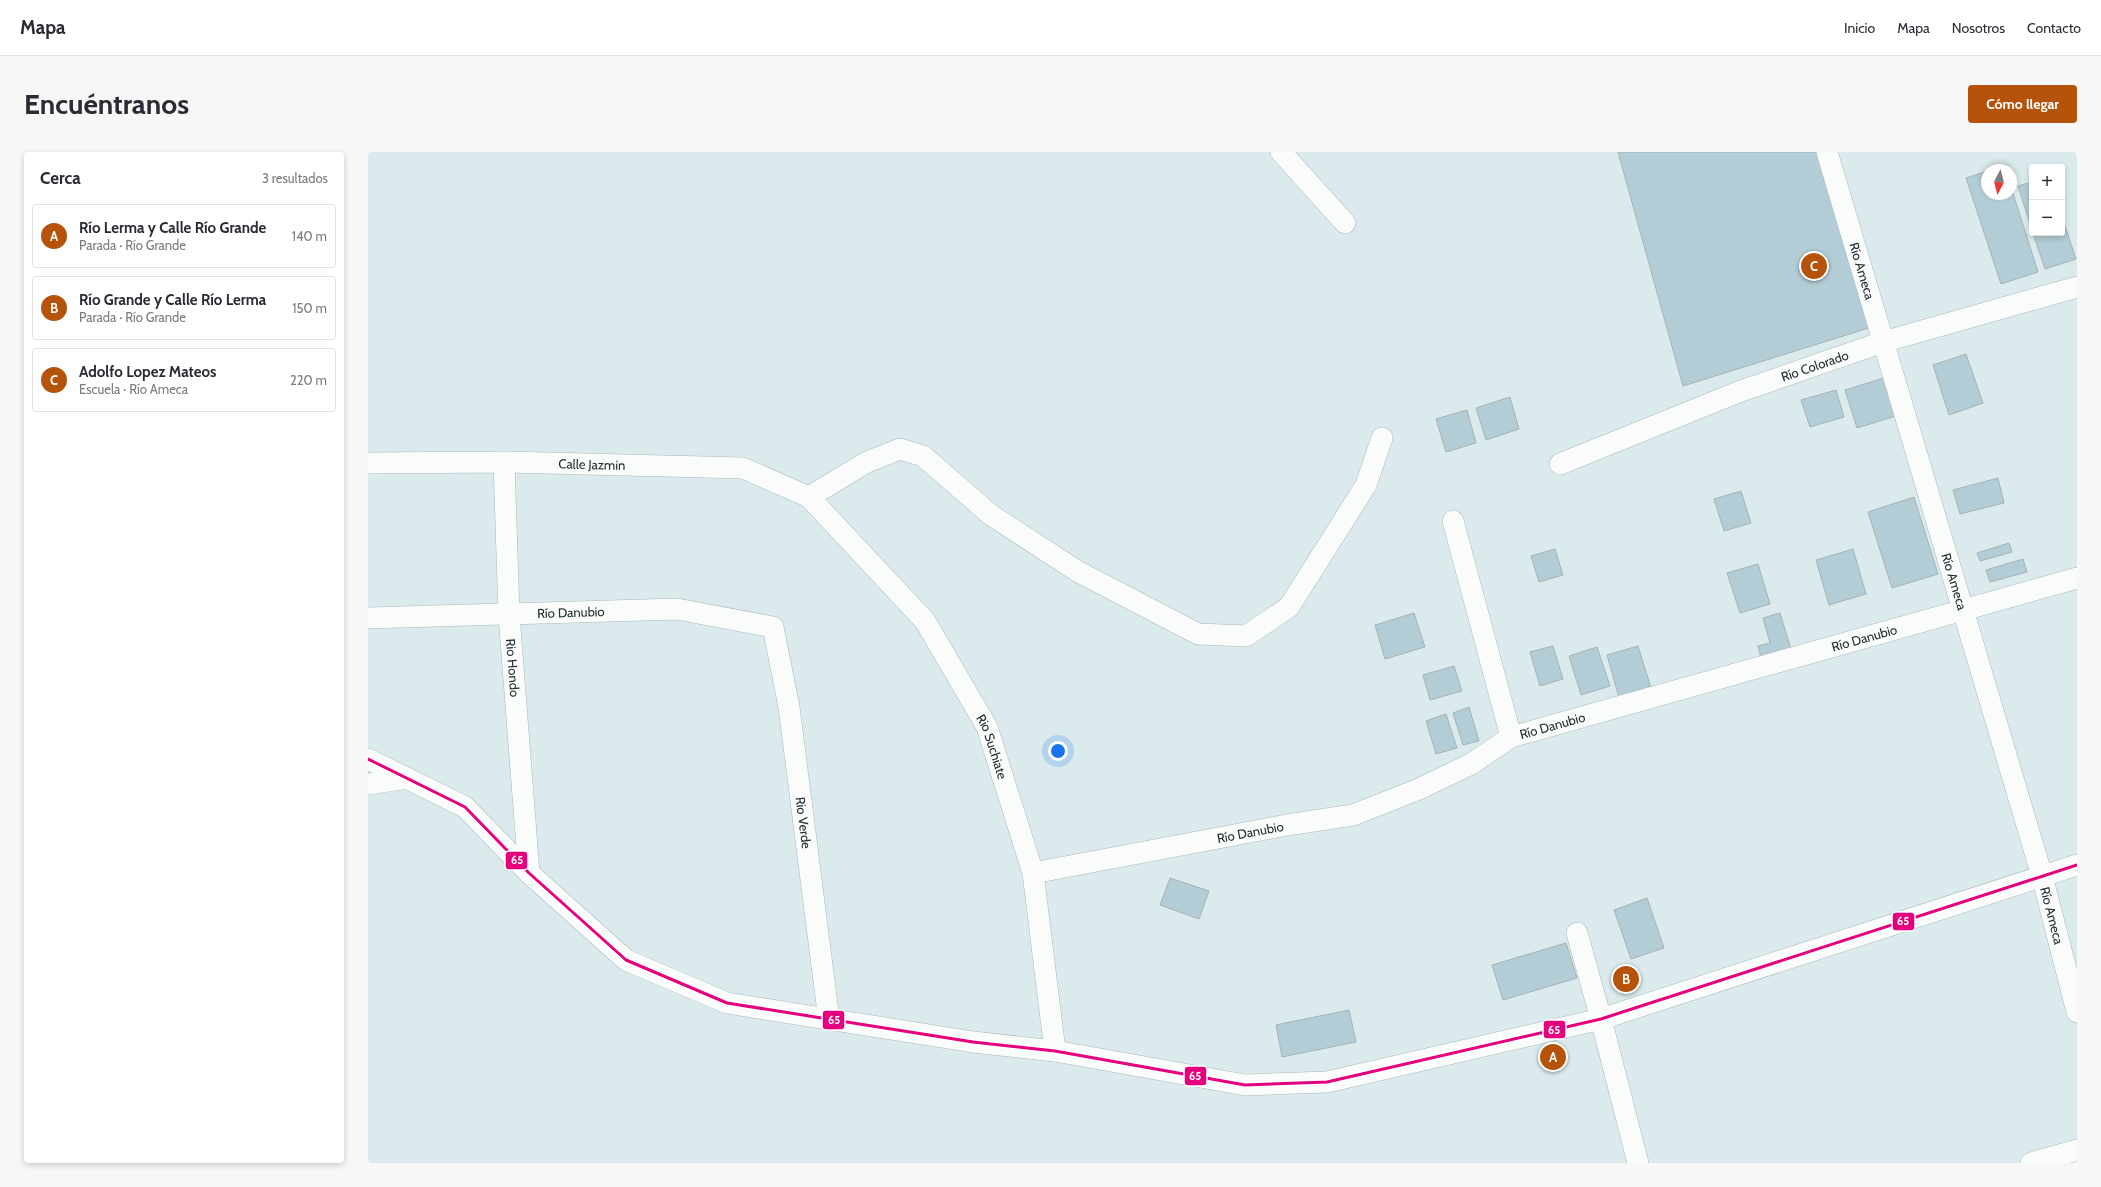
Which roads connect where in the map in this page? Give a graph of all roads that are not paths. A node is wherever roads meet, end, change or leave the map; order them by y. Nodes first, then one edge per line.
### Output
1 (1281, 152) edge
2 (1827, 152) edge
3 (1345, 223) dead end
4 (2077, 287) edge
5 (1883, 342) junction
6 (1382, 438) dead end
7 (504, 462) junction
8 (368, 464) edge
9 (1560, 464) dead end
10 (809, 497) junction
11 (1453, 521) dead end
12 (2077, 578) edge
13 (1964, 611) junction
14 (509, 615) junction
15 (368, 618) edge
16 (773, 627) joint
17 (1511, 737) junction
18 (368, 759) edge
19 (407, 778) junction
20 (368, 784) edge
21 (2077, 865) edge
22 (529, 873) junction
23 (1033, 873) junction
24 (2042, 876) junction
25 (1577, 933) dead end
26 (2077, 1012) edge
27 (1602, 1019) junction
28 (829, 1020) junction
29 (1054, 1052) junction
30 (2077, 1150) edge
31 (1638, 1163) edge
32 (2031, 1163) edge

1 - 3 street
2 - 5 street, Río Ameca
4 - 5 street, Río Colorado
5 - 9 street, Río Colorado
5 - 13 street, Río Ameca
6 - 10 street
7 - 8 street, Calle Jazmin
7 - 10 street, Calle Jazmin
7 - 14 street, Rio Hondo
10 - 23 street, Rio Suchiate
11 - 17 street
12 - 13 street, Río Danubio
13 - 17 street, Río Danubio
13 - 24 street, Río Ameca
14 - 15 street, Río Danubio
14 - 16 street, Río Danubio
14 - 22 street, Rio Hondo
16 - 28 street, Rio Verde
17 - 23 street, Río Danubio
18 - 19 street
19 - 20 street
19 - 22 street
21 - 24 street
22 - 28 street
23 - 29 street, Rio Suchiate
24 - 26 street, Río Ameca
24 - 27 street
25 - 27 street
27 - 29 street
27 - 31 street
28 - 29 street
30 - 32 street

